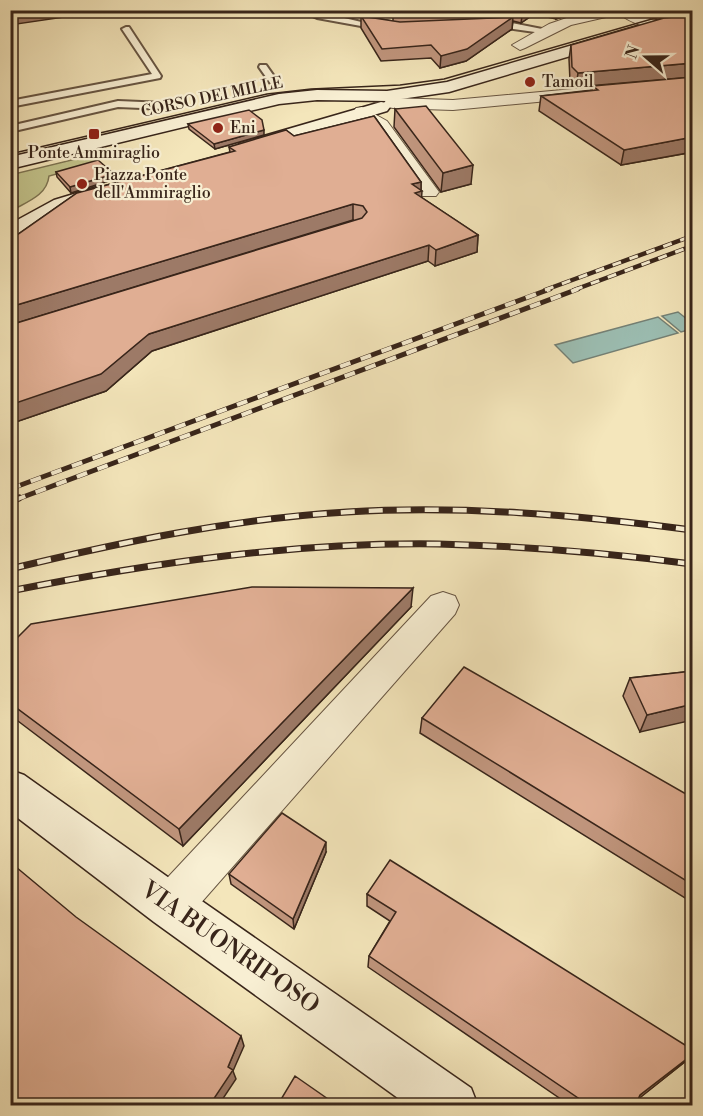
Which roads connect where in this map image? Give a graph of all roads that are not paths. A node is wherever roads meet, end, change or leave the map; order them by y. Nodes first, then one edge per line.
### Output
1 (302, 10) edge
2 (616, 10) edge
3 (622, 10) edge
4 (693, 15) edge
5 (693, 22) edge
6 (476, 25) edge
7 (655, 26) junction
8 (126, 29) dead end
9 (389, 29) edge
10 (542, 31) junction
11 (520, 45) dead end
12 (263, 67) dead end
13 (274, 82) junction
14 (252, 86) dead end
15 (600, 92) edge
16 (421, 93) junction
17 (326, 96) junction
18 (490, 101) junction
19 (393, 103) junction
20 (10, 104) edge
21 (171, 104) joint
22 (453, 105) junction
23 (362, 112) junction
24 (335, 120) junction
25 (10, 129) edge
26 (10, 141) edge
27 (231, 152) edge
28 (10, 163) edge
29 (114, 188) edge
30 (429, 192) dead end
31 (10, 232) edge
32 (443, 605) dead end
33 (10, 788) edge
34 (170, 906) junction
35 (453, 1106) edge

1 - 9 lane
2 - 10 street
3 - 7 street
4 - 7 street
5 - 7 street
6 - 10 lane
7 - 16 street
8 - 20 lane
10 - 11 street
12 - 13 lane
13 - 14 street, CORSO DEI MILLE
13 - 16 street, CORSO DEI MILLE
15 - 18 street
16 - 17 street
16 - 18 street
16 - 19 street
17 - 24 street
17 - 28 street
18 - 22 street
19 - 22 street
19 - 23 street
21 - 25 lane
21 - 26 street, CORSO DEI MILLE
22 - 23 street
23 - 24 street
23 - 30 street
24 - 27 street
29 - 31 street
32 - 34 street
33 - 34 street, VIA BUONRIPOSO
34 - 35 street, VIA BUONRIPOSO

